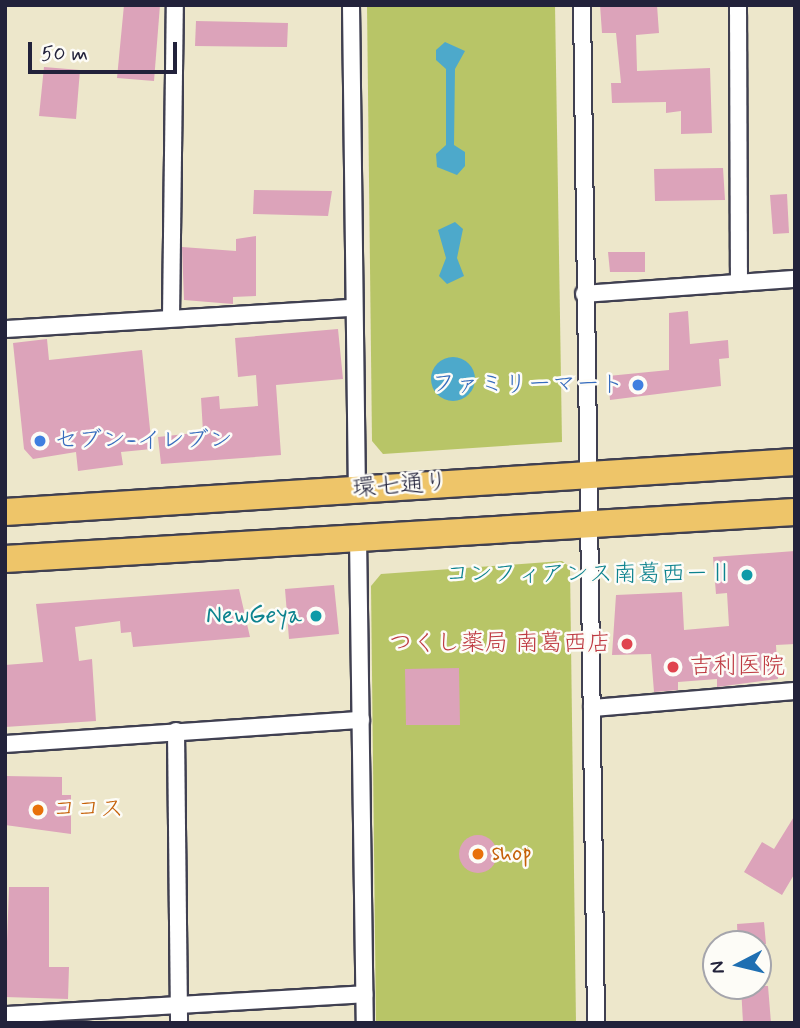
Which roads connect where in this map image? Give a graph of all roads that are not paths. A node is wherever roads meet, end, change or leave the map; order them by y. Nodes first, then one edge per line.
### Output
1 (175, 5) edge
2 (351, 5) edge
3 (582, 5) edge
4 (738, 5) edge
5 (795, 279) edge
6 (739, 283) junction
7 (584, 294) junction
8 (353, 308) junction
9 (171, 318) junction
10 (5, 329) edge
11 (795, 462) edge
12 (586, 474) junction
13 (357, 489) junction
14 (5, 512) edge
15 (795, 512) edge
16 (587, 524) junction
17 (358, 537) junction
18 (5, 559) edge
19 (795, 691) edge
20 (592, 708) junction
21 (361, 720) junction
22 (176, 732) junction
23 (5, 744) edge
24 (364, 994) junction
25 (179, 1005) junction
26 (5, 1016) edge
27 (179, 1023) edge
28 (365, 1023) edge
29 (596, 1023) edge

1 - 9 street
2 - 8 street
3 - 7 street
4 - 6 street
5 - 6 street
6 - 7 street
7 - 12 street
8 - 9 street
8 - 13 street
9 - 10 street
11 - 12 main road, 環七通り
12 - 13 main road, 環七通り
12 - 16 street
13 - 14 main road, 環七通り
15 - 16 main road, 環七通り
16 - 17 main road, 環七通り
16 - 20 street
17 - 18 main road, 環七通り
17 - 21 street
19 - 20 street
20 - 29 street
21 - 22 street
21 - 24 street
22 - 23 street
22 - 25 street
24 - 25 street
24 - 28 street
25 - 26 street
25 - 27 street

